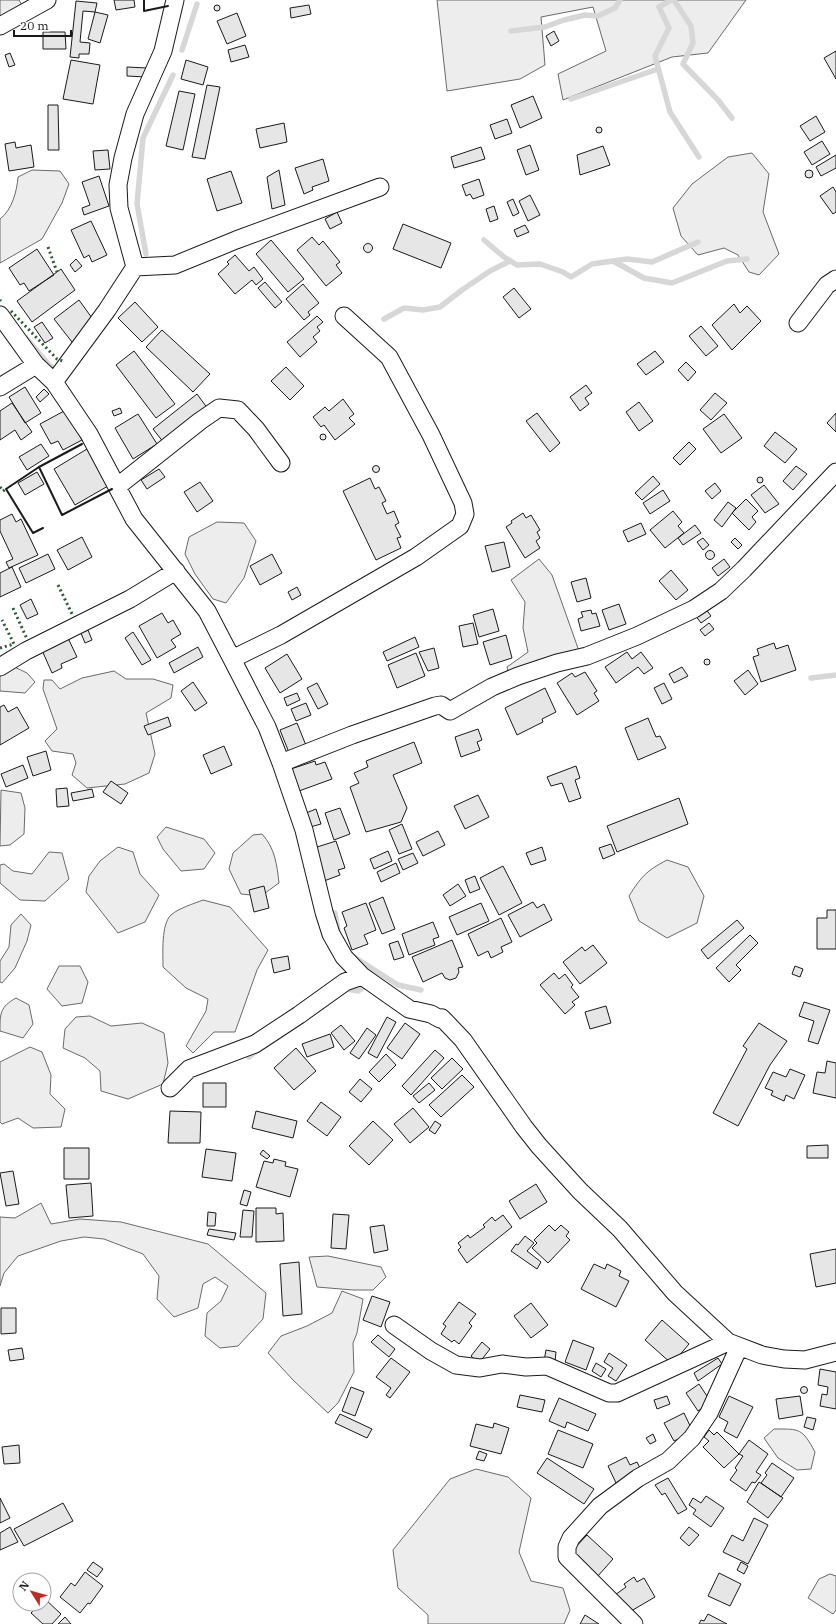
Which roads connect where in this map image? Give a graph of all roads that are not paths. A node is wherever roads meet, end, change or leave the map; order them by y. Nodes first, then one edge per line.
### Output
1 (48, 0) edge
2 (175, 0) edge
3 (0, 26) edge
4 (380, 187) dead end
5 (135, 267) junction
6 (836, 279) edge
7 (0, 315) edge
8 (344, 316) dead end
9 (798, 323) dead end
10 (36, 365) junction
11 (54, 382) junction
12 (0, 387) edge
13 (281, 463) dead end
14 (836, 472) edge
15 (118, 486) junction
16 (176, 571) junction
17 (232, 658) junction
18 (0, 667) edge
19 (281, 763) junction
20 (362, 976) junction
21 (170, 1088) dead end
22 (394, 1325) dead end
23 (734, 1344) junction
24 (836, 1352) edge
25 (634, 1624) edge

1 - 3 street
2 - 5 street
4 - 5 street
5 - 11 street
6 - 9 street
7 - 10 street
8 - 17 street
10 - 11 street
10 - 12 street
11 - 15 street
13 - 15 street
14 - 19 street
15 - 16 street
16 - 17 street
16 - 18 street
17 - 19 street
19 - 20 street
20 - 21 street
20 - 23 street
22 - 23 street
23 - 24 street
23 - 25 street

